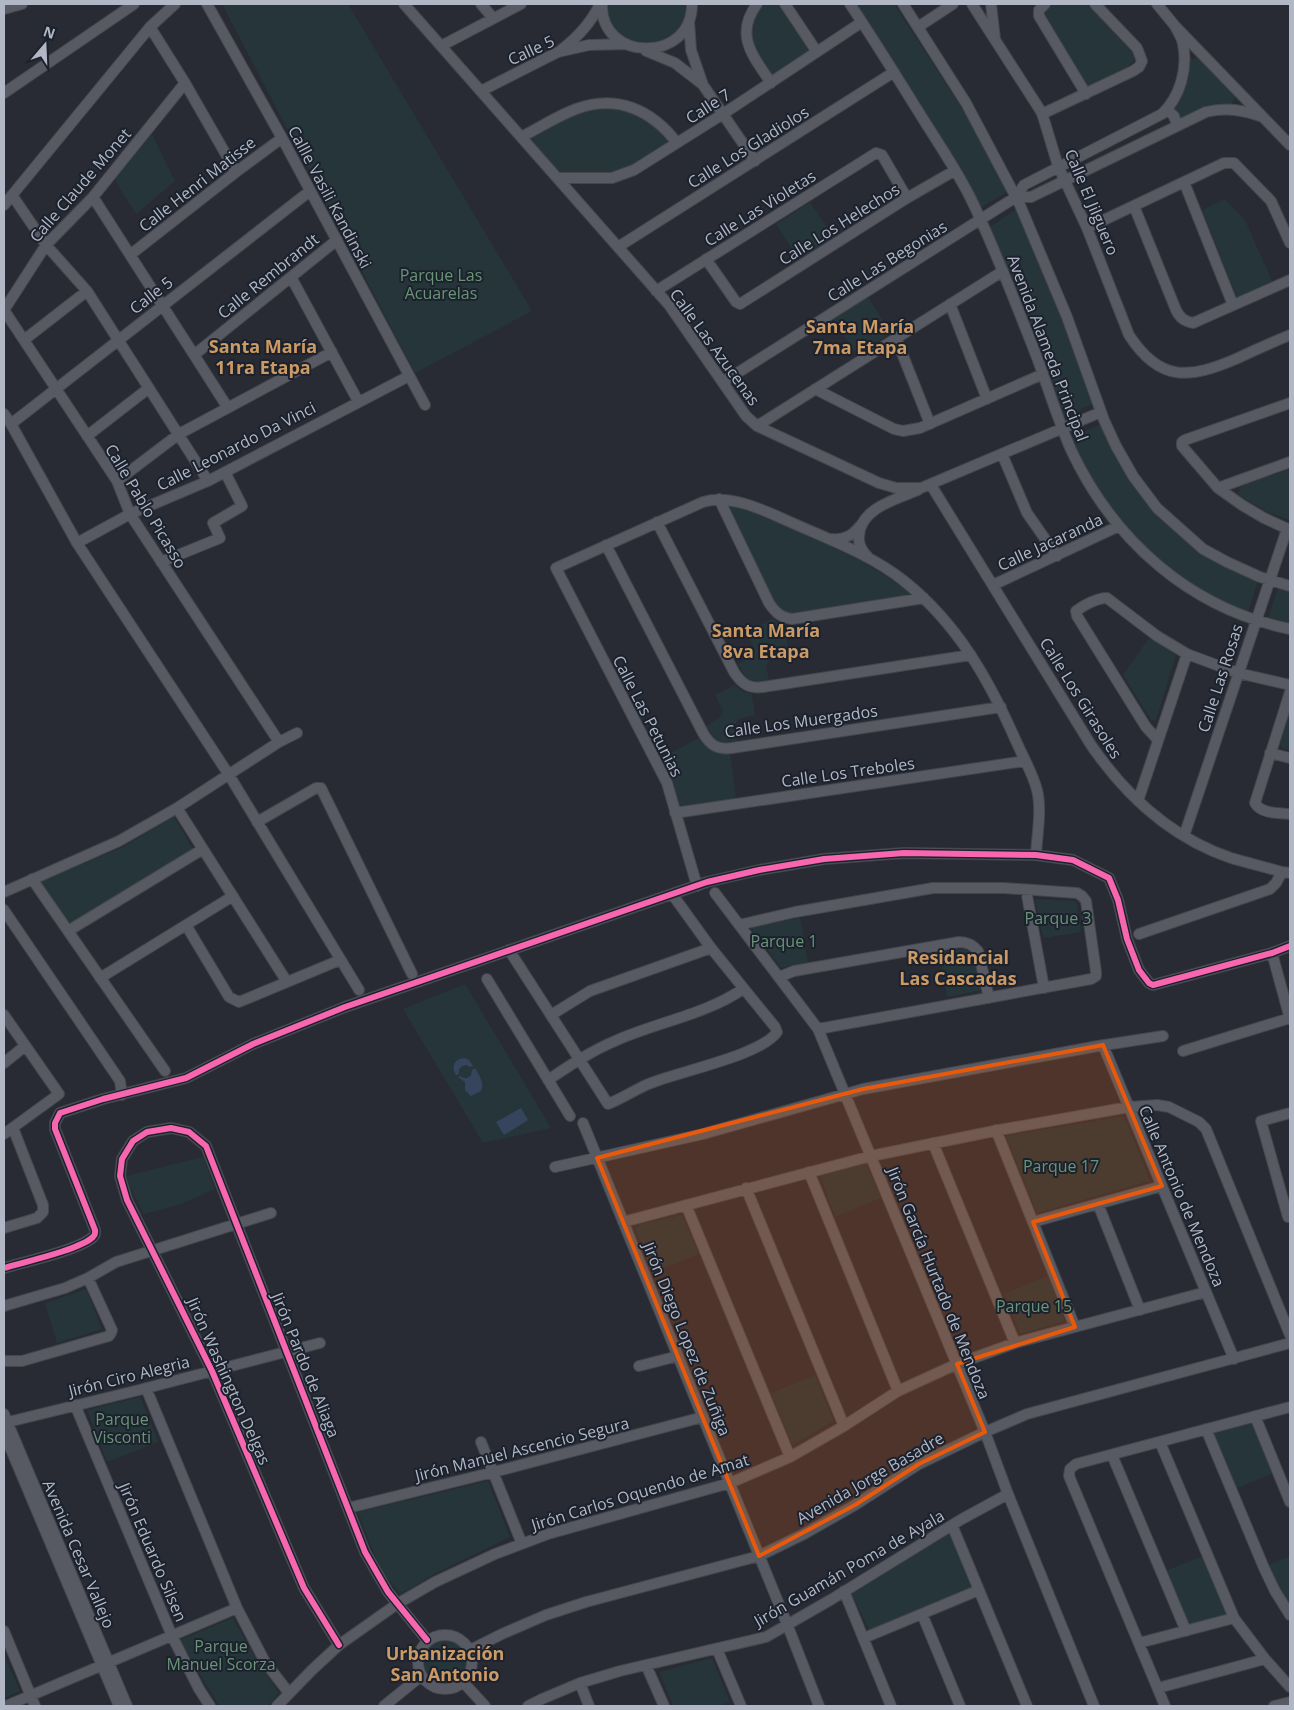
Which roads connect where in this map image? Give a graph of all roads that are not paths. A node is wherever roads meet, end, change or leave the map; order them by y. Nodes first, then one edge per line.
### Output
1 (22, 4) edge
2 (134, 4) edge
3 (175, 4) edge
4 (207, 4) edge
5 (404, 4) edge
6 (481, 4) edge
7 (521, 4) edge
8 (601, 4) edge
9 (757, 4) edge
10 (786, 4) edge
11 (850, 4) edge
12 (903, 4) edge
13 (953, 4) edge
14 (972, 4) edge
15 (985, 4) edge
16 (991, 4) edge
17 (1045, 4) edge
18 (1095, 4) edge
19 (1157, 4) edge
20 (693, 5) edge
21 (4, 9) edge
22 (493, 18) junction
23 (689, 21) junction
24 (862, 22) junction
25 (1175, 26) junction
26 (150, 27) junction
27 (918, 27) junction
28 (996, 42) junction
29 (626, 44) junction
30 (441, 46) junction
31 (641, 49) junction
32 (558, 52) junction
33 (817, 52) junction
34 (894, 72) junction
35 (185, 83) junction
36 (771, 83) junction
37 (703, 85) junction
38 (481, 91) junction
39 (4, 93) edge
40 (1086, 94) junction
41 (1167, 110) junction
42 (723, 114) junction
43 (1042, 114) junction
44 (1263, 117) junction
45 (1178, 125) junction
46 (521, 137) junction
47 (282, 138) junction
48 (676, 143) junction
49 (1290, 145) edge
50 (754, 161) junction
51 (1058, 166) junction
52 (954, 170) junction
53 (236, 172) junction
54 (557, 178) junction
55 (1066, 180) junction
56 (1184, 182) junction
57 (310, 190) junction
58 (12, 195) junction
59 (93, 197) junction
60 (1016, 197) junction
61 (908, 198) junction
62 (4, 205) edge
63 (1134, 206) junction
64 (980, 220) junction
65 (1087, 228) junction
66 (337, 240) junction
67 (1290, 243) edge
68 (46, 245) junction
69 (618, 247) junction
70 (130, 255) junction
71 (706, 259) junction
72 (1002, 271) junction
73 (291, 277) junction
74 (1290, 280) edge
75 (87, 291) junction
76 (656, 291) junction
77 (950, 304) junction
78 (162, 305) junction
79 (1233, 305) junction
80 (4, 310) edge
81 (1290, 335) edge
82 (896, 338) junction
83 (24, 340) junction
84 (118, 340) junction
85 (332, 352) junction
86 (194, 354) junction
87 (1043, 374) junction
88 (409, 376) junction
89 (723, 382) junction
90 (55, 388) junction
91 (148, 388) junction
92 (815, 389) junction
93 (987, 398) junction
94 (358, 401) junction
95 (1290, 403) edge
96 (425, 405) dead end
97 (228, 408) junction
98 (1101, 412) junction
99 (4, 414) edge
100 (11, 424) junction
101 (930, 424) junction
102 (757, 426) junction
103 (1063, 428) junction
104 (179, 434) junction
105 (87, 436) junction
106 (1002, 454) junction
107 (1290, 462) edge
108 (225, 472) junction
109 (116, 481) junction
110 (208, 481) junction
111 (879, 483) junction
112 (931, 485) junction
113 (921, 488) junction
114 (1218, 488) junction
115 (718, 499) junction
116 (873, 510) junction
117 (130, 514) junction
118 (657, 522) junction
119 (862, 523) junction
120 (1119, 526) junction
121 (1289, 529) edge
122 (827, 538) junction
123 (77, 543) junction
124 (606, 545) junction
125 (1056, 556) junction
126 (873, 561) junction
127 (161, 562) junction
128 (1269, 580) junction
129 (993, 585) junction
130 (1290, 586) edge
131 (924, 598) junction
132 (1256, 619) junction
133 (1290, 629) edge
134 (1187, 654) junction
135 (971, 655) junction
136 (1238, 673) junction
137 (1290, 685) edge
138 (1290, 692) edge
139 (1001, 707) junction
140 (297, 733) dead end
141 (1158, 740) junction
142 (279, 742) junction
143 (1270, 753) junction
144 (1290, 758) edge
145 (1025, 761) junction
146 (229, 775) junction
147 (1138, 801) junction
148 (177, 808) junction
149 (676, 813) junction
150 (1290, 814) edge
151 (257, 822) junction
152 (1184, 836) junction
153 (203, 849) junction
154 (1036, 855) junction
155 (1286, 873) edge
156 (32, 879) junction
157 (697, 886) junction
158 (1026, 890) junction
159 (4, 892) edge
160 (715, 893) dead end
161 (672, 894) junction
162 (233, 896) junction
163 (4, 910) edge
164 (186, 925) junction
165 (739, 925) junction
166 (68, 931) junction
167 (1139, 934) dead end
168 (1290, 946) edge
169 (711, 948) junction
170 (509, 950) junction
171 (1272, 953) junction
172 (340, 960) junction
173 (412, 974) dead end
174 (778, 976) junction
175 (100, 978) junction
176 (487, 979) dead end
177 (287, 982) junction
178 (1044, 988) junction
179 (743, 989) junction
180 (358, 990) dead end
181 (989, 998) junction
182 (4, 1015) edge
183 (550, 1015) junction
184 (1290, 1019) edge
185 (818, 1029) junction
186 (1162, 1036) dead end
187 (1103, 1045) junction
188 (26, 1046) junction
189 (1183, 1051) dead end
190 (579, 1059) junction
191 (4, 1063) edge
192 (165, 1071) dead end
193 (548, 1080) junction
194 (846, 1094) junction
195 (122, 1095) junction
196 (1129, 1107) junction
197 (1290, 1113) edge
198 (570, 1116) dead end
199 (583, 1123) dead end
200 (13, 1128) junction
201 (996, 1130) junction
202 (147, 1132) joint
203 (4, 1134) edge
204 (933, 1143) junction
205 (871, 1156) junction
206 (597, 1158) junction
207 (556, 1167) dead end
208 (809, 1172) junction
209 (1162, 1186) junction
210 (746, 1188) junction
211 (1098, 1204) junction
212 (686, 1205) junction
213 (271, 1213) dead end
214 (1288, 1216) dead end
215 (623, 1222) junction
216 (1033, 1222) junction
217 (236, 1224) junction
218 (4, 1228) edge
219 (153, 1250) junction
220 (4, 1268) edge
221 (88, 1278) junction
222 (1206, 1292) junction
223 (4, 1306) edge
224 (1140, 1310) junction
225 (1075, 1327) junction
226 (1290, 1335) edge
227 (320, 1343) dead end
228 (1015, 1343) junction
229 (1290, 1344) edge
230 (286, 1351) junction
231 (678, 1356) junction
232 (1234, 1359) junction
233 (4, 1361) edge
234 (956, 1364) junction
235 (639, 1366) dead end
236 (212, 1371) junction
237 (146, 1388) junction
238 (898, 1391) junction
239 (75, 1405) junction
240 (1290, 1407) edge
241 (1254, 1416) junction
242 (703, 1417) junction
243 (5, 1420) edge
244 (844, 1426) junction
245 (1206, 1429) junction
246 (984, 1432) junction
247 (4, 1433) edge
248 (481, 1442) dead end
249 (1160, 1442) junction
250 (1112, 1454) junction
251 (790, 1458) junction
252 (494, 1472) junction
253 (730, 1483) junction
254 (1008, 1494) junction
255 (1290, 1502) edge
256 (348, 1508) junction
257 (952, 1525) junction
258 (522, 1544) junction
259 (759, 1556) junction
260 (979, 1590) junction
261 (844, 1591) junction
262 (397, 1604) junction
263 (237, 1608) junction
264 (922, 1614) junction
265 (1290, 1614) edge
266 (1234, 1618) junction
267 (787, 1624) junction
268 (4, 1631) edge
269 (1186, 1631) junction
270 (172, 1636) junction
271 (864, 1638) junction
272 (427, 1640) junction
273 (1139, 1643) junction
274 (339, 1645) junction
275 (717, 1649) junction
276 (470, 1650) junction
277 (1265, 1659) junction
278 (105, 1664) junction
279 (646, 1666) junction
280 (422, 1676) junction
281 (464, 1682) junction
282 (580, 1683) junction
283 (1290, 1687) edge
284 (1158, 1688) junction
285 (289, 1693) junction
286 (31, 1696) junction
287 (1290, 1702) edge
288 (6, 1706) edge
289 (35, 1706) edge
290 (119, 1706) edge
291 (127, 1706) edge
292 (210, 1706) edge
293 (277, 1706) edge
294 (384, 1706) edge
295 (485, 1706) edge
296 (528, 1706) edge
297 (590, 1706) edge
298 (664, 1706) edge
299 (741, 1706) edge
300 (819, 1706) edge
301 (891, 1706) edge
302 (960, 1706) edge
303 (1027, 1706) edge
304 (1094, 1706) edge
305 (1165, 1706) edge
306 (1274, 1706) edge

1 - 21 street
2 - 39 street
3 - 26 street
4 - 47 street, Callle Vasili Kandinski
5 - 30 street, Calle Las Azucenas
6 - 22 street
7 - 22 street
8 - 29 street
8 - 32 street
9 - 36 street
10 - 33 street
11 - 24 street, Avenida Alameda Principal
12 - 27 street, Avenida Alameda Principal
13 - 27 street
14 - 15 street
14 - 28 street, Calle El Jilguero
16 - 28 street, Calle El Jilguero
17 - 40 street
18 - 40 street
19 - 25 street
20 - 23 street
22 - 30 street
23 - 31 street
23 - 37 street
24 - 33 street, Calle 7
24 - 34 street, Avenida Alameda Principal
25 - 41 street
25 - 44 street
26 - 35 street
26 - 58 street
27 - 60 street, Avenida Alameda Principal
28 - 43 street, Calle El Jilguero
29 - 31 street
29 - 32 street, Calle 5
30 - 38 street, Calle Las Azucenas
31 - 37 street
32 - 38 street, Calle 5
33 - 36 street, Calle 7
34 - 50 street, Calle Los Gladiolos
34 - 52 street, Avenida Alameda Principal
35 - 53 street
35 - 59 street, Calle Claude Monet
36 - 42 street, Calle 7
37 - 42 street
38 - 46 street, Calle Las Azucenas
40 - 43 street
41 - 45 street
41 - 51 street
42 - 48 street, Calle 7
42 - 50 street
43 - 51 street, Calle El Jilguero
44 - 45 street
44 - 49 street
45 - 55 street
46 - 48 street
46 - 54 street, Calle Las Azucenas
47 - 53 street, Calle Henri Matisse
47 - 57 street, Callle Vasili Kandinski
48 - 54 street, Calle 7
50 - 69 street, Calle Los Gladiolos
51 - 55 street, Calle El Jilguero
51 - 60 street
52 - 61 street, Calle Los Helechos
52 - 64 street, Avenida Alameda Principal
53 - 70 street, Calle Henri Matisse
54 - 69 street, Calle Las Azucenas
55 - 60 street
55 - 65 street, Calle El Jilguero
56 - 63 street
56 - 67 street
56 - 79 street
57 - 66 street, Callle Vasili Kandinski
57 - 78 street, Calle 5
58 - 62 street
58 - 68 street
59 - 68 street, Calle Claude Monet
59 - 70 street
60 - 64 street, Calle Las Begonias
60 - 98 street, Avenida Alameda Principal
61 - 71 street, Calle Los Helechos
61 - 71 street, Calle Las Violetas
63 - 65 street
63 - 79 street
64 - 72 street, Avenida Alameda Principal
64 - 89 street, Calle Las Begonias
65 - 81 street, Calle El Jilguero
66 - 73 street, Calle Rembrandt
66 - 88 street, Callle Vasili Kandinski
68 - 75 street
68 - 80 street, Calle Claude Monet
69 - 76 street, Calle Las Azucenas
70 - 78 street
71 - 76 street, Calle Las Violetas
72 - 77 street
72 - 87 street, Avenida Alameda Principal
73 - 85 street
73 - 86 street, Calle Rembrandt
74 - 79 street
75 - 83 street
75 - 84 street
76 - 89 street, Calle Las Azucenas
77 - 82 street
77 - 93 street
78 - 84 street, Calle 5
78 - 86 street
80 - 83 street, Calle Pablo Picasso
82 - 92 street
82 - 101 street
83 - 90 street, Calle Pablo Picasso
84 - 90 street, Calle 5
84 - 91 street
85 - 94 street
85 - 97 street
86 - 97 street
87 - 93 street
87 - 103 street, Avenida Alameda Principal
88 - 94 street, Calle Leonardo Da Vinci
88 - 96 street, Callle Vasili Kandinski
89 - 102 street, Calle Las Azucenas
90 - 100 street, Calle 5
90 - 105 street, Calle Pablo Picasso
91 - 104 street
91 - 105 street
92 - 101 street
92 - 102 street
93 - 101 street
94 - 108 street, Calle Leonardo Da Vinci
95 - 114 street
97 - 104 street
98 - 103 street, Calle Las Azucenas
98 - 128 street, Avenida Alameda Principal
99 - 100 street
100 - 123 street
102 - 111 street, Calle Las Azucenas
103 - 106 street, Calle Las Azucenas
103 - 120 street, Avenida Alameda Principal
104 - 109 street
104 - 110 street
105 - 109 street, Calle Pablo Picasso
106 - 112 street, Calle Las Azucenas
106 - 125 street
107 - 114 street
108 - 110 street, Calle Leonardo Da Vinci
108 - 127 street
109 - 117 street, Calle Pablo Picasso
110 - 117 street, Calle Leonardo Da Vinci
111 - 113 street, Calle Las Azucenas
111 - 116 street
112 - 113 street, Calle Las Azucenas
112 - 129 street, Calle Los Girasoles
113 - 116 street
114 - 121 street
115 - 118 street
115 - 122 street
115 - 131 street
116 - 119 street
117 - 123 street, Calle Leonardo Da Vinci
117 - 127 street, Calle Pablo Picasso
118 - 124 street
118 - 135 street
119 - 122 street
119 - 126 street
120 - 125 street, Calle Jacaranda
120 - 132 street, Avenida Alameda Principal
121 - 128 street, Calle Las Rosas
122 - 126 street
123 - 146 street
124 - 139 street, Calle Los Muergados
124 - 149 street, Calle Las Petunias
125 - 129 street, Calle Jacaranda
126 - 131 street
127 - 142 street, Calle Pablo Picasso
128 - 130 street, Avenida Alameda Principal
128 - 132 street, Calle Las Rosas
129 - 147 street, Calle Los Girasoles
131 - 135 street
132 - 133 street, Avenida Alameda Principal
132 - 136 street, Calle Las Rosas
134 - 136 street
134 - 141 street
134 - 141 street
135 - 139 street
136 - 137 street
136 - 152 street, Calle Las Rosas
138 - 143 street
139 - 145 street
140 - 142 street
141 - 147 street
142 - 146 street
143 - 144 street
143 - 150 street
145 - 149 street, Calle Los Treboles
145 - 154 street
146 - 148 street
146 - 151 street
147 - 152 street, Calle Los Girasoles
148 - 153 street
148 - 156 street
149 - 157 street, Calle Las Petunias
151 - 172 street
151 - 173 street
152 - 155 street, Calle Los Girasoles
153 - 162 street
153 - 166 street
154 - 157 street
154 - 171 street
155 - 167 street
156 - 159 street
156 - 166 street
157 - 161 street
158 - 165 street
158 - 178 street
158 - 178 street
160 - 165 street, Jirón García Hurtado de Mendoza
161 - 169 street
161 - 170 street
162 - 164 street
162 - 177 street
163 - 195 street
164 - 175 street
164 - 177 street
165 - 174 street, Jirón García Hurtado de Mendoza
166 - 175 street
168 - 171 street
169 - 179 street
169 - 183 street
170 - 183 street
170 - 195 street
171 - 184 street
172 - 177 street
172 - 180 street
174 - 181 street
174 - 185 street, Jirón García Hurtado de Mendoza
175 - 192 street
176 - 193 street
178 - 181 street
179 - 190 street
179 - 190 street
181 - 185 street
182 - 188 street
183 - 190 street
184 - 189 street
185 - 194 street, Jirón García Hurtado de Mendoza
186 - 187 street
187 - 194 street
187 - 196 street, Calle Antonio de Mendoza
188 - 191 street
188 - 200 street
190 - 193 street
193 - 198 street
194 - 205 street, Jirón García Hurtado de Mendoza
194 - 206 street
195 - 220 street
196 - 201 street
196 - 209 street, Calle Antonio de Mendoza
196 - 226 street
197 - 214 street
199 - 206 street, Jirón Diego Lopez de Zuñiga
200 - 203 street
200 - 218 street
201 - 204 street
201 - 216 street
202 - 217 street, Jirón Pardo de Aliaga
202 - 219 street, Jirón Washington Delgas
204 - 205 street
204 - 228 street
205 - 208 street
205 - 234 street, Jirón García Hurtado de Mendoza
206 - 207 street
206 - 215 street, Jirón Diego Lopez de Zuñiga
208 - 210 street
208 - 238 street
209 - 211 street
209 - 222 street, Calle Antonio de Mendoza
210 - 212 street
210 - 244 street
211 - 216 street
211 - 224 street
212 - 215 street
212 - 251 street
213 - 217 street
215 - 231 street, Jirón Diego Lopez de Zuñiga
216 - 225 street
217 - 219 street
217 - 230 street, Jirón Pardo de Aliaga
219 - 221 street
219 - 236 street, Jirón Washington Delgas
221 - 223 street
221 - 233 street
222 - 224 street, Jirón Carlos Oquendo de Amat
222 - 232 street, Calle Antonio de Mendoza
224 - 225 street, Jirón Carlos Oquendo de Amat
225 - 228 street, Jirón Carlos Oquendo de Amat
227 - 230 street, Jirón Ciro Alegria
228 - 234 street, Jirón Carlos Oquendo de Amat
229 - 232 street, Avenida Jorge Basadre
230 - 236 street, Jirón Ciro Alegria
230 - 256 street, Jirón Pardo de Aliaga
231 - 235 street
231 - 242 street, Jirón Diego Lopez de Zuñiga
232 - 246 street, Avenida Jorge Basadre
234 - 238 street, Jirón Carlos Oquendo de Amat
234 - 246 street, Jirón García Hurtado de Mendoza
236 - 237 street, Jirón Ciro Alegria
236 - 274 street, Jirón Washington Delgas
237 - 239 street, Jirón Ciro Alegria
237 - 263 street
238 - 244 street, Jirón Carlos Oquendo de Amat
239 - 243 street, Jirón Ciro Alegria
239 - 270 street, Jirón Eduardo Silsen
240 - 241 street
241 - 245 street
241 - 255 street
242 - 252 street, Jirón Manuel Ascencio Segura
242 - 253 street, Jirón Diego Lopez de Zuñiga
243 - 278 street, Avenida Cesar Vallejo
244 - 251 street, Jirón Carlos Oquendo de Amat
245 - 249 street
245 - 265 street
246 - 254 street, Jirón García Hurtado de Mendoza
246 - 259 street, Avenida Jorge Basadre
247 - 278 street, Avenida Cesar Vallejo
248 - 252 street
249 - 250 street
249 - 266 street
250 - 269 street
250 - 273 street
251 - 253 street, Jirón Carlos Oquendo de Amat
252 - 256 street, Jirón Manuel Ascencio Segura
252 - 258 street
253 - 258 street, Jirón Carlos Oquendo de Amat
253 - 259 street, Jirón Diego Lopez de Zuñiga
254 - 257 street, Jirón Guamán Poma de Ayala
254 - 304 street, Jirón García Hurtado de Mendoza
256 - 262 street, Jirón Pardo de Aliaga
257 - 260 street
257 - 261 street, Jirón Guamán Poma de Ayala
258 - 262 street, Jirón Carlos Oquendo de Amat
259 - 267 street, Jirón Diego Lopez de Zuñiga
259 - 276 street, Avenida Jorge Basadre
260 - 264 street
260 - 303 street
261 - 267 street, Jirón Guamán Poma de Ayala
261 - 271 street
262 - 272 street, Jirón Pardo de Aliaga
262 - 274 street, Jirón Carlos Oquendo de Amat
263 - 270 street
263 - 285 street
264 - 271 street
264 - 302 street
266 - 269 street
266 - 277 street
267 - 275 street, Jirón Guamán Poma de Ayala
267 - 300 street, Jirón Diego Lopez de Zuñiga
268 - 286 street
269 - 273 street
270 - 278 street
270 - 292 street, Jirón Eduardo Silsen
271 - 301 street
272 - 276 street
272 - 280 street
273 - 284 street
274 - 285 street, Jirón Carlos Oquendo de Amat
275 - 279 street, Jirón Guamán Poma de Ayala
275 - 299 street
276 - 281 street
277 - 283 street
277 - 284 street
278 - 286 street
278 - 290 street, Avenida Cesar Vallejo
278 - 291 street, Avenida Cesar Vallejo
279 - 282 street, Jirón Guamán Poma de Ayala
279 - 298 street
280 - 281 street
280 - 294 street
281 - 295 street
282 - 296 street, Jirón Guamán Poma de Ayala
282 - 297 street
284 - 305 street
285 - 293 street, Jirón Carlos Oquendo de Amat
286 - 288 street
286 - 289 street
287 - 306 street

